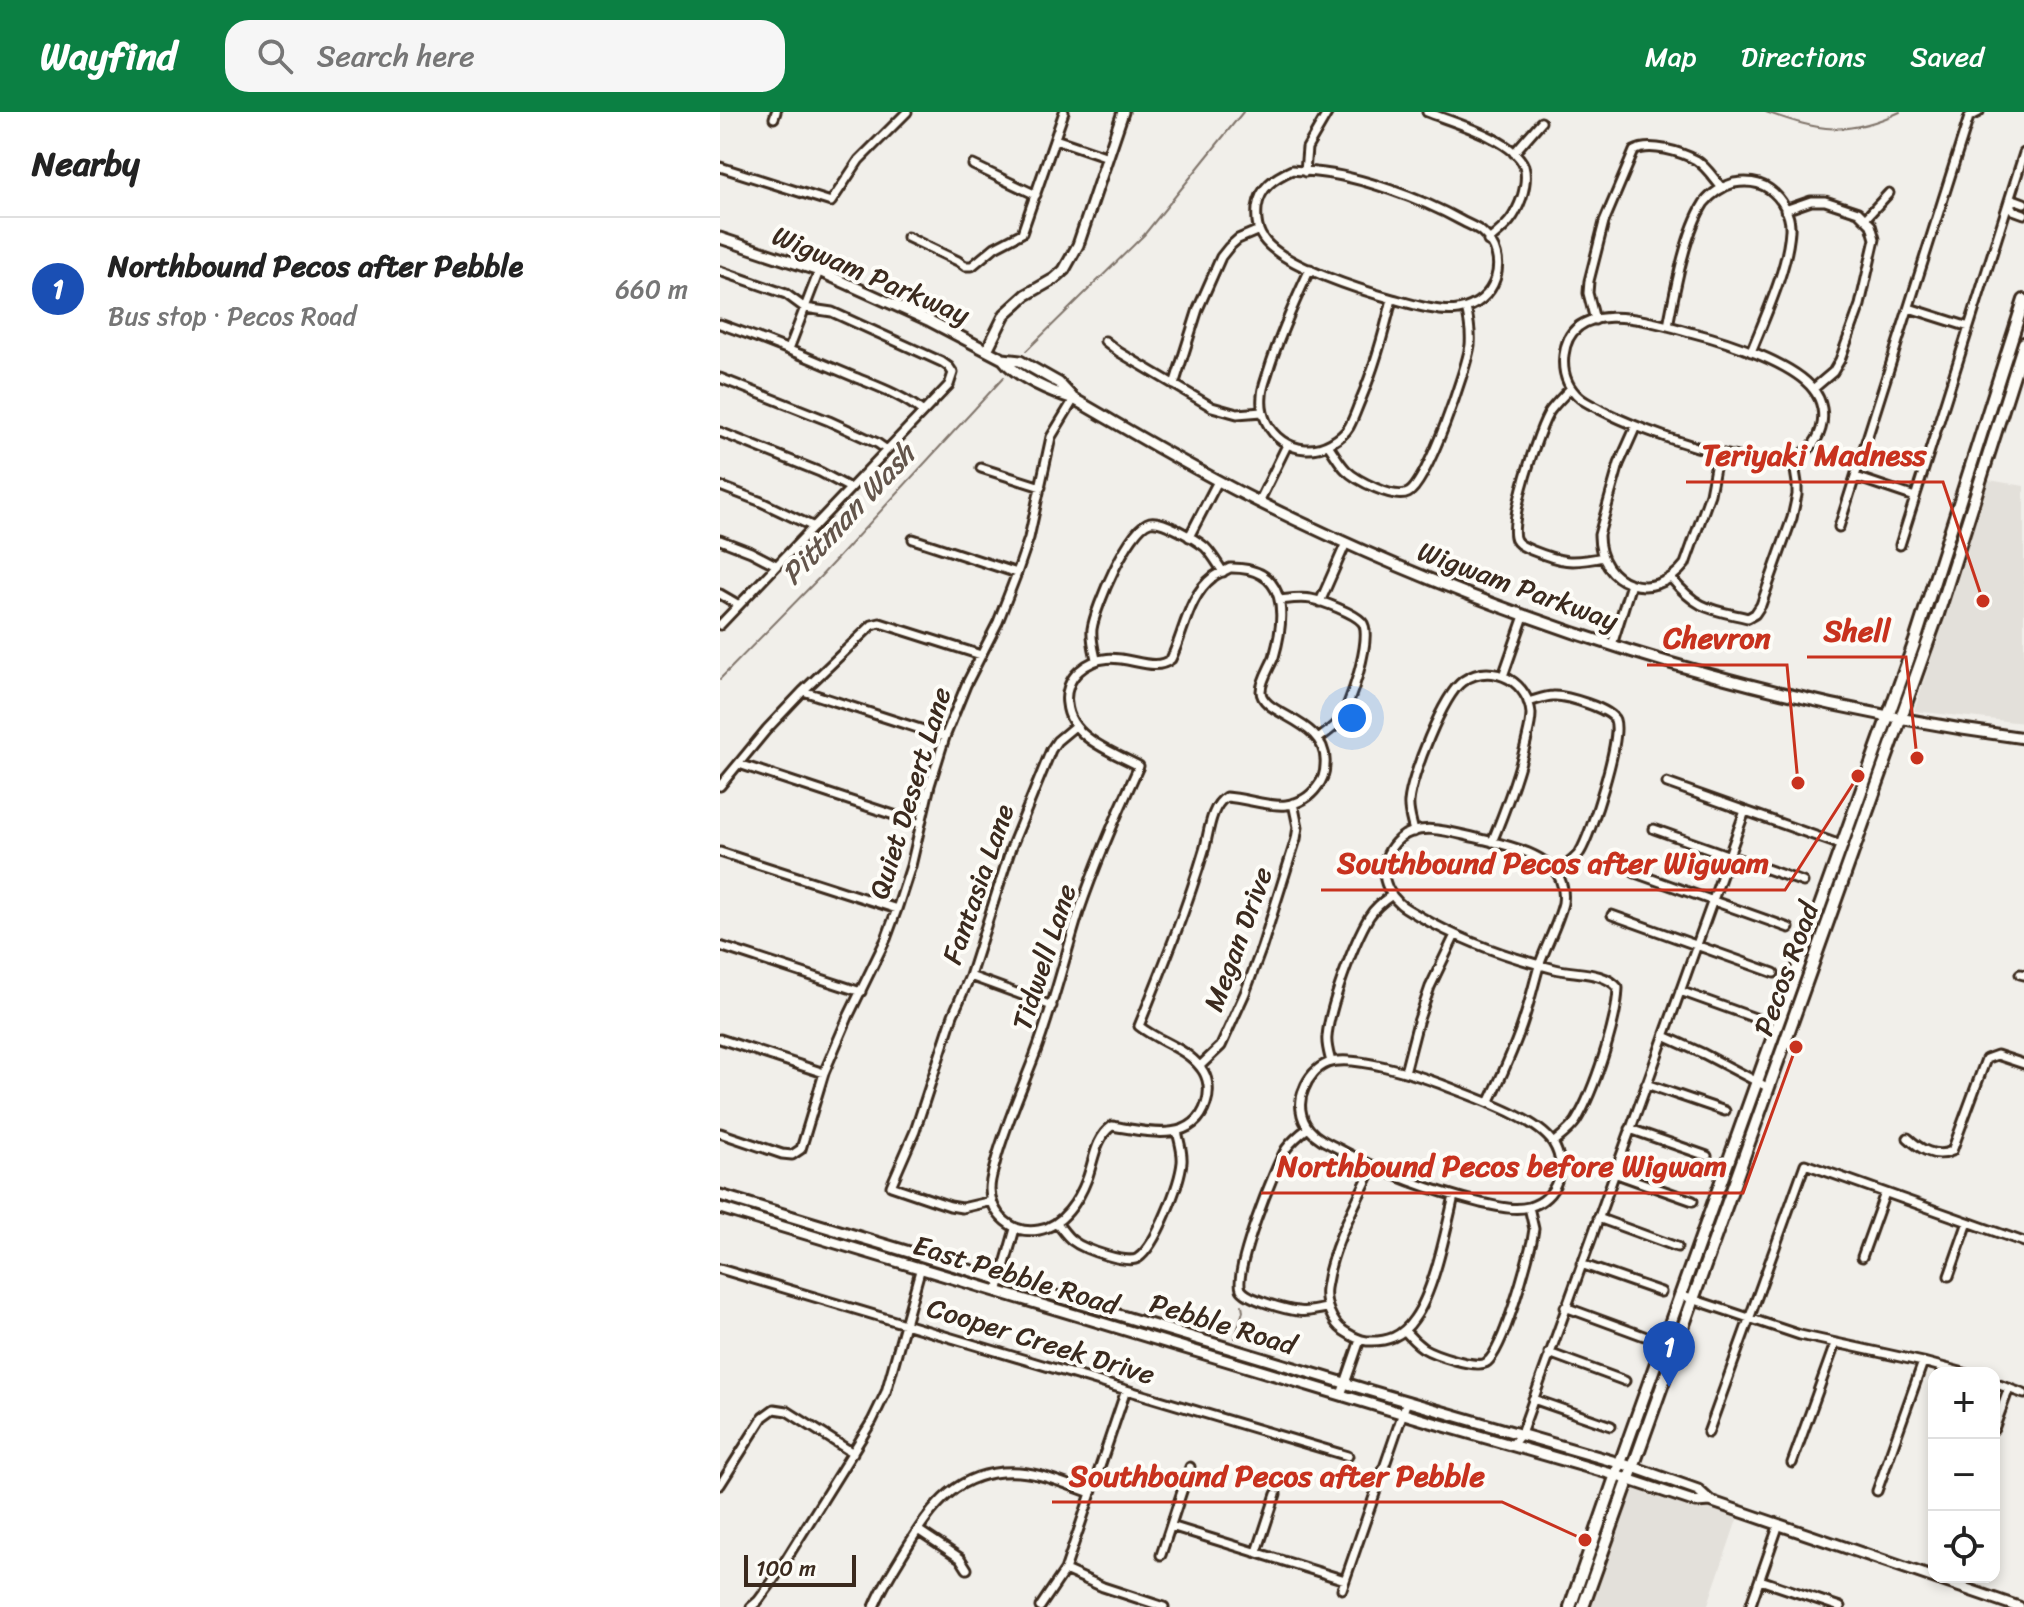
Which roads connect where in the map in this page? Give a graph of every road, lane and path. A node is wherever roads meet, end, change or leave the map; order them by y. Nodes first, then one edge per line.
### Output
1 (907, 112) edge
2 (1064, 112) edge
3 (1123, 112) edge
4 (1328, 112) edge
5 (1427, 112) edge
6 (1979, 112) edge
7 (1541, 122) dead end
8 (1055, 139) junction
9 (1514, 153) junction
10 (2024, 153) edge
11 (1108, 157) junction
12 (973, 165) dead end
13 (720, 167) edge
14 (1305, 172) junction
15 (1722, 188) junction
16 (1889, 193) dead end
17 (1036, 195) junction
18 (2009, 203) junction
19 (2024, 203) edge
20 (1785, 210) junction
21 (2024, 214) edge
22 (1865, 219) junction
23 (1259, 230) junction
24 (907, 237) dead end
25 (720, 238) edge
26 (1488, 241) junction
27 (1310, 269) junction
28 (720, 271) edge
29 (819, 271) junction
30 (1392, 299) junction
31 (2024, 300) edge
32 (805, 308) junction
33 (1466, 308) junction
34 (1909, 308) junction
35 (1595, 320) junction
36 (720, 324) edge
37 (1668, 326) junction
38 (1969, 327) junction
39 (1105, 341) dead end
40 (2024, 343) edge
41 (789, 349) junction
42 (987, 350) junction
43 (1751, 352) junction
44 (720, 378) edge
45 (1174, 385) junction
46 (1571, 388) junction
47 (1813, 389) junction
48 (1074, 399) junction
49 (923, 412) junction
50 (1262, 412) junction
51 (1636, 426) junction
52 (720, 432) edge
53 (1287, 445) junction
54 (1328, 445) junction
55 (887, 450) junction
56 (1718, 452) junction
57 (1793, 458) junction
58 (1974, 458) junction
59 (1986, 462) junction
60 (981, 468) dead end
61 (1856, 477) junction
62 (1218, 481) junction
63 (720, 486) edge
64 (1041, 487) junction
65 (850, 488) junction
66 (1915, 497) junction
67 (1259, 502) junction
68 (814, 527) junction
69 (1839, 527) dead end
70 (1189, 537) junction
71 (913, 539) dead end
72 (720, 540) edge
73 (1346, 543) junction
74 (1900, 545) dead end
75 (1603, 557) junction
76 (776, 565) junction
77 (1223, 572) junction
78 (1017, 573) junction
79 (1671, 578) junction
80 (1631, 584) junction
81 (720, 594) edge
82 (1280, 600) junction
83 (1320, 602) junction
84 (739, 605) junction
85 (1524, 616) junction
86 (720, 625) edge
87 (1612, 645) junction
88 (981, 655) junction
89 (1096, 659) junction
90 (1503, 676) junction
91 (803, 691) junction
92 (1528, 702) junction
93 (1888, 716) junction
94 (1901, 719) junction
95 (1075, 726) junction
96 (945, 737) junction
97 (2024, 738) edge
98 (1318, 739) junction
99 (739, 764) junction
100 (1667, 783) dead end
101 (720, 786) edge
102 (1293, 803) junction
103 (1745, 811) junction
104 (921, 824) junction
105 (1654, 829) dead end
106 (1414, 832) junction
107 (1492, 842) junction
108 (1841, 845) junction
109 (720, 852) edge
110 (1729, 856) junction
111 (1556, 872) junction
112 (1635, 873) dead end
113 (1831, 874) junction
114 (1844, 878) junction
115 (1803, 882) dead end
116 (1392, 895) junction
117 (1713, 900) junction
118 (897, 909) junction
119 (1612, 915) dead end
120 (1789, 928) dead end
121 (1455, 935) junction
122 (720, 946) edge
123 (1696, 946) junction
124 (1539, 965) junction
125 (1774, 973) dead end
126 (970, 976) junction
127 (1680, 991) junction
128 (861, 992) junction
129 (1052, 1006) junction
130 (1758, 1019) dead end
131 (1664, 1036) junction
132 (720, 1039) edge
133 (1331, 1062) junction
134 (2024, 1064) edge
135 (1200, 1066) junction
136 (1405, 1072) junction
137 (824, 1073) junction
138 (1757, 1082) junction
139 (1646, 1084) junction
140 (1769, 1088) junction
141 (1489, 1103) junction
142 (1725, 1111) dead end
143 (1308, 1128) junction
144 (1630, 1129) junction
145 (1177, 1131) junction
146 (720, 1133) edge
147 (1908, 1138) dead end
148 (1553, 1143) junction
149 (1707, 1156) dead end
150 (1373, 1167) junction
151 (1614, 1173) junction
152 (1885, 1193) junction
153 (720, 1195) edge
154 (1454, 1196) junction
155 (992, 1201) junction
156 (1693, 1201) dead end
157 (1529, 1207) junction
158 (720, 1208) edge
159 (1598, 1218) junction
160 (1968, 1222) junction
161 (1057, 1223) junction
162 (1015, 1229) junction
163 (2024, 1242) edge
164 (1677, 1247) dead end
165 (924, 1257) junction
166 (1862, 1257) dead end
167 (1581, 1264) junction
168 (720, 1269) edge
169 (921, 1269) junction
170 (1949, 1276) dead end
171 (1001, 1280) junction
172 (997, 1292) junction
173 (1661, 1292) dead end
174 (1680, 1295) junction
175 (1693, 1300) junction
176 (1565, 1307) junction
177 (1328, 1308) junction
178 (1749, 1319) junction
179 (906, 1324) junction
180 (1405, 1331) junction
181 (1644, 1336) dead end
182 (1360, 1340) junction
183 (1835, 1344) junction
184 (1549, 1353) junction
185 (1923, 1362) junction
186 (1942, 1367) edge
187 (1625, 1381) dead end
188 (1345, 1383) junction
189 (2000, 1385) edge
190 (2009, 1388) junction
191 (1126, 1390) junction
192 (2024, 1394) edge
193 (1341, 1395) junction
194 (1533, 1399) junction
195 (1407, 1401) junction
196 (1403, 1413) junction
197 (2000, 1413) edge
198 (1611, 1426) dead end
199 (1708, 1433) dead end
200 (1521, 1434) junction
201 (1512, 1445) junction
202 (853, 1453) junction
203 (1348, 1456) dead end
204 (1792, 1463) dead end
205 (1190, 1467) dead end
206 (1633, 1467) junction
207 (1621, 1473) junction
208 (720, 1485) edge
209 (1877, 1491) dead end
210 (1091, 1493) junction
211 (1276, 1494) dead end
212 (1710, 1501) junction
213 (1779, 1524) junction
214 (1171, 1526) junction
215 (918, 1530) junction
216 (1257, 1552) junction
217 (1161, 1555) dead end
218 (967, 1569) dead end
219 (1065, 1570) junction
220 (1345, 1580) junction
221 (1760, 1580) junction
222 (1342, 1589) dead end
223 (1137, 1603) edge
224 (757, 1605) edge
225 (874, 1607) edge
226 (1040, 1607) edge
227 (1164, 1607) edge
228 (1570, 1607) edge
229 (1583, 1607) edge
230 (1750, 1607) edge
231 (1840, 1607) edge
232 (2019, 1607) edge

1 - 13 street
2 - 8 street
3 - 11 main road
4 - 14 street
5 - 9 street
6 - 34 street
7 - 9 street
8 - 11 street
8 - 17 street
9 - 26 street
10 - 18 street
11 - 42 main road
12 - 17 street
14 - 23 street
14 - 26 street
15 - 20 street
15 - 35 street
15 - 37 street
16 - 22 street
17 - 24 street
18 - 19 street
18 - 21 street
18 - 38 street
20 - 22 street
20 - 43 street
22 - 47 street
23 - 27 street
23 - 45 street
25 - 29 main road, Wigwam Parkway
26 - 33 street
27 - 30 street
27 - 50 street
28 - 32 street
29 - 32 street
29 - 42 main road, Wigwam Parkway
30 - 33 street
30 - 54 street
31 - 58 main road, Pecos Road
32 - 41 street
32 - 49 street
33 - 54 street
34 - 38 street
34 - 61 street
35 - 37 street
35 - 46 street
36 - 41 street
37 - 43 street
38 - 66 street
39 - 45 street
40 - 59 main road, Pecos Road
41 - 49 street
42 - 48 main road, Wigwam Parkway
43 - 47 street
44 - 55 street
45 - 50 street
46 - 51 street
46 - 75 street
47 - 57 street
48 - 62 main road, Wigwam Parkway
48 - 64 street, Quiet Desert Lane
49 - 55 street
50 - 53 street
51 - 56 street
51 - 75 street
52 - 65 street
53 - 54 street
53 - 67 street
55 - 65 street
56 - 57 street
56 - 79 street
57 - 79 street
58 - 59 main road
58 - 93 main road, Pecos Road
59 - 94 main road, Pecos Road
60 - 64 street
61 - 66 street
61 - 69 street
62 - 67 main road, Wigwam Parkway
62 - 70 street
63 - 68 street
64 - 78 street, Quiet Desert Lane
65 - 68 street
66 - 74 street
67 - 73 main road, Wigwam Parkway
68 - 76 street
70 - 77 street
70 - 89 street
71 - 78 street
72 - 76 street
73 - 83 street
73 - 85 main road, Wigwam Parkway
75 - 80 street
76 - 84 street
77 - 82 street
77 - 89 street
78 - 88 street, Quiet Desert Lane
79 - 80 street
80 - 87 street
81 - 84 street
82 - 83 street
82 - 98 street
83 - 98 street
84 - 86 street
85 - 87 main road, Wigwam Parkway
85 - 90 street
87 - 93 main road, Wigwam Parkway
88 - 91 street
88 - 96 street, Quiet Desert Lane
89 - 95 street
90 - 92 street
90 - 106 street
91 - 96 street
91 - 99 street
92 - 107 street
92 - 111 street
93 - 94 main road, Wigwam Parkway
93 - 108 main road, Pecos Road
94 - 97 main road, Wigwam Parkway
94 - 114 main road, Pecos Road
95 - 126 street, Fantasia Lane
95 - 129 street, Tidwell Lane
96 - 104 street, Quiet Desert Lane
98 - 102 street
99 - 101 street
99 - 104 street
100 - 103 street
102 - 135 street, Megan Drive
102 - 135 street
103 - 108 street
103 - 110 street
104 - 118 street, Quiet Desert Lane
105 - 110 street
106 - 107 street
106 - 116 street
107 - 111 street
108 - 113 main road, Pecos Road
109 - 118 street
110 - 115 street
110 - 117 street
111 - 124 street
112 - 117 street
113 - 114 main road
113 - 138 main road, Pecos Road
114 - 140 main road, Pecos Road
116 - 121 street
116 - 133 street
117 - 120 street
117 - 123 street
118 - 128 street, Quiet Desert Lane
119 - 123 street
121 - 124 street
121 - 136 street
122 - 128 street
123 - 125 street
123 - 127 street
124 - 141 street
124 - 148 street
126 - 129 street
126 - 155 street, Fantasia Lane
127 - 130 street
127 - 131 street
128 - 137 street, Quiet Desert Lane
129 - 155 street, Tidwell Lane
131 - 138 street
131 - 139 street
132 - 137 street
133 - 136 street
133 - 143 street
134 - 147 street
135 - 145 street
136 - 141 street
137 - 146 street, Quiet Desert Lane
138 - 140 street
138 - 174 main road, Pecos Road
139 - 142 street
139 - 144 street
140 - 175 main road, Pecos Road
141 - 148 street
143 - 150 street
143 - 177 street
144 - 149 street
144 - 151 street
145 - 161 street
145 - 161 street
148 - 157 street
150 - 154 street
150 - 177 street
151 - 156 street
151 - 159 street
152 - 160 street
152 - 166 street
152 - 178 street
153 - 165 main road, Pebble Road
154 - 157 street
154 - 180 street
155 - 162 street
157 - 180 street
158 - 169 main road, East Pebble Road
159 - 164 street
159 - 167 street
160 - 163 street
160 - 170 street
161 - 162 street
162 - 171 street
165 - 169 street
165 - 171 main road, Pebble Road
167 - 173 street
167 - 176 street
168 - 179 street, Cooper Creek Drive
169 - 172 main road, East Pebble Road
169 - 179 street
171 - 172 street
171 - 188 main road, Pebble Road
172 - 193 main road, East Pebble Road
174 - 175 street
174 - 207 main road, Pecos Road
175 - 178 street
175 - 206 main road, Pecos Road
176 - 181 street
176 - 184 street
177 - 182 street
178 - 183 street
178 - 199 street
179 - 191 street, Cooper Creek Drive
179 - 202 street
180 - 182 street
182 - 188 street
183 - 185 street
183 - 204 street
184 - 187 street
184 - 194 street
185 - 186 street
185 - 209 street
188 - 193 street
188 - 195 main road, Pebble Road
189 - 190 street
190 - 192 street
190 - 197 street
191 - 203 street, Cooper Creek Drive
191 - 210 street
193 - 196 main road, East Pebble Road
194 - 198 street
194 - 200 street
195 - 196 street
195 - 200 main road, Pebble Road
196 - 201 main road, East Pebble Road
196 - 220 street
200 - 201 street
200 - 207 main road, Pebble Road
201 - 207 main road, East Pebble Road
202 - 208 street
202 - 224 street
205 - 214 street
206 - 207 main road, Pecos Road
206 - 212 main road, Pebble Road
207 - 212 main road, Pebble Road
207 - 228 main road
207 - 229 main road, Pecos Road
210 - 215 street
210 - 219 street
211 - 216 street
212 - 213 main road, Pebble Road
213 - 221 street
213 - 232 main road, Pebble Road
214 - 216 street
214 - 217 street
215 - 218 street
215 - 225 street
216 - 220 street
219 - 223 street
219 - 226 street
220 - 222 street
221 - 230 street
221 - 231 street
223 - 227 street

